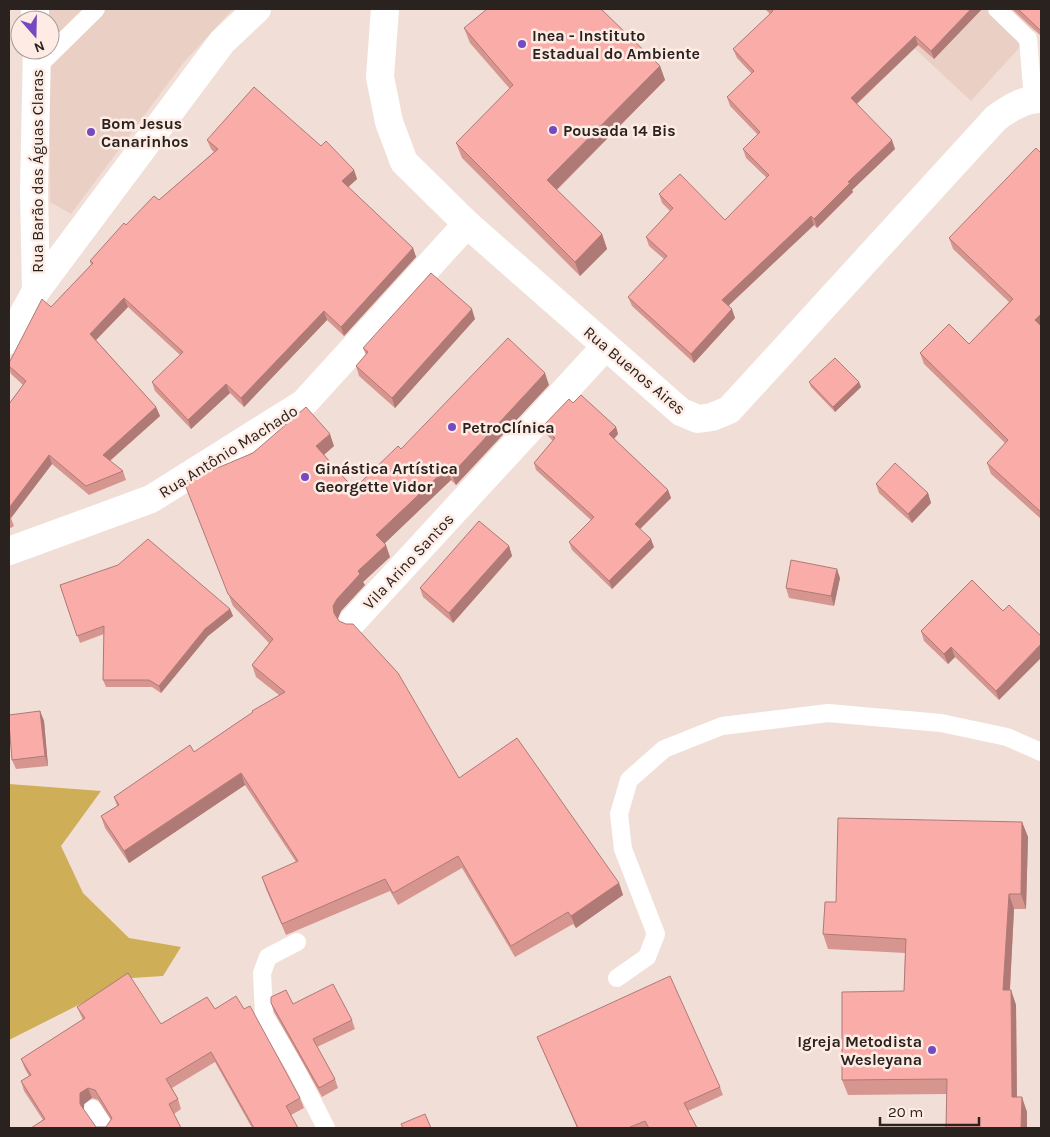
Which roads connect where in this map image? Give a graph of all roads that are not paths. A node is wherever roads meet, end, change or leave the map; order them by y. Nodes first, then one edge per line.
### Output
1 (96, 9) edge
2 (257, 9) edge
3 (384, 9) edge
4 (997, 9) edge
5 (60, 39) edge
6 (38, 60) edge
7 (1037, 99) edge
8 (466, 224) junction
9 (36, 291) junction
10 (9, 340) edge
11 (605, 347) junction
12 (9, 551) edge
13 (353, 620) dead end
14 (1041, 752) edge
15 (297, 942) dead end
16 (617, 978) dead end
17 (93, 1109) dead end
18 (105, 1128) edge
19 (326, 1128) edge

1 - 5 lane
2 - 9 street
3 - 8 street, Rua Buenos Aires
4 - 7 lane
6 - 9 street, Rua Barão das Águas Claras
7 - 11 street, Rua Buenos Aires
8 - 11 street, Rua Buenos Aires
8 - 12 street, Rua Antônio Machado
9 - 10 street
11 - 13 street, Vila Arino Santos
14 - 16 lane
15 - 19 lane
17 - 18 lane

